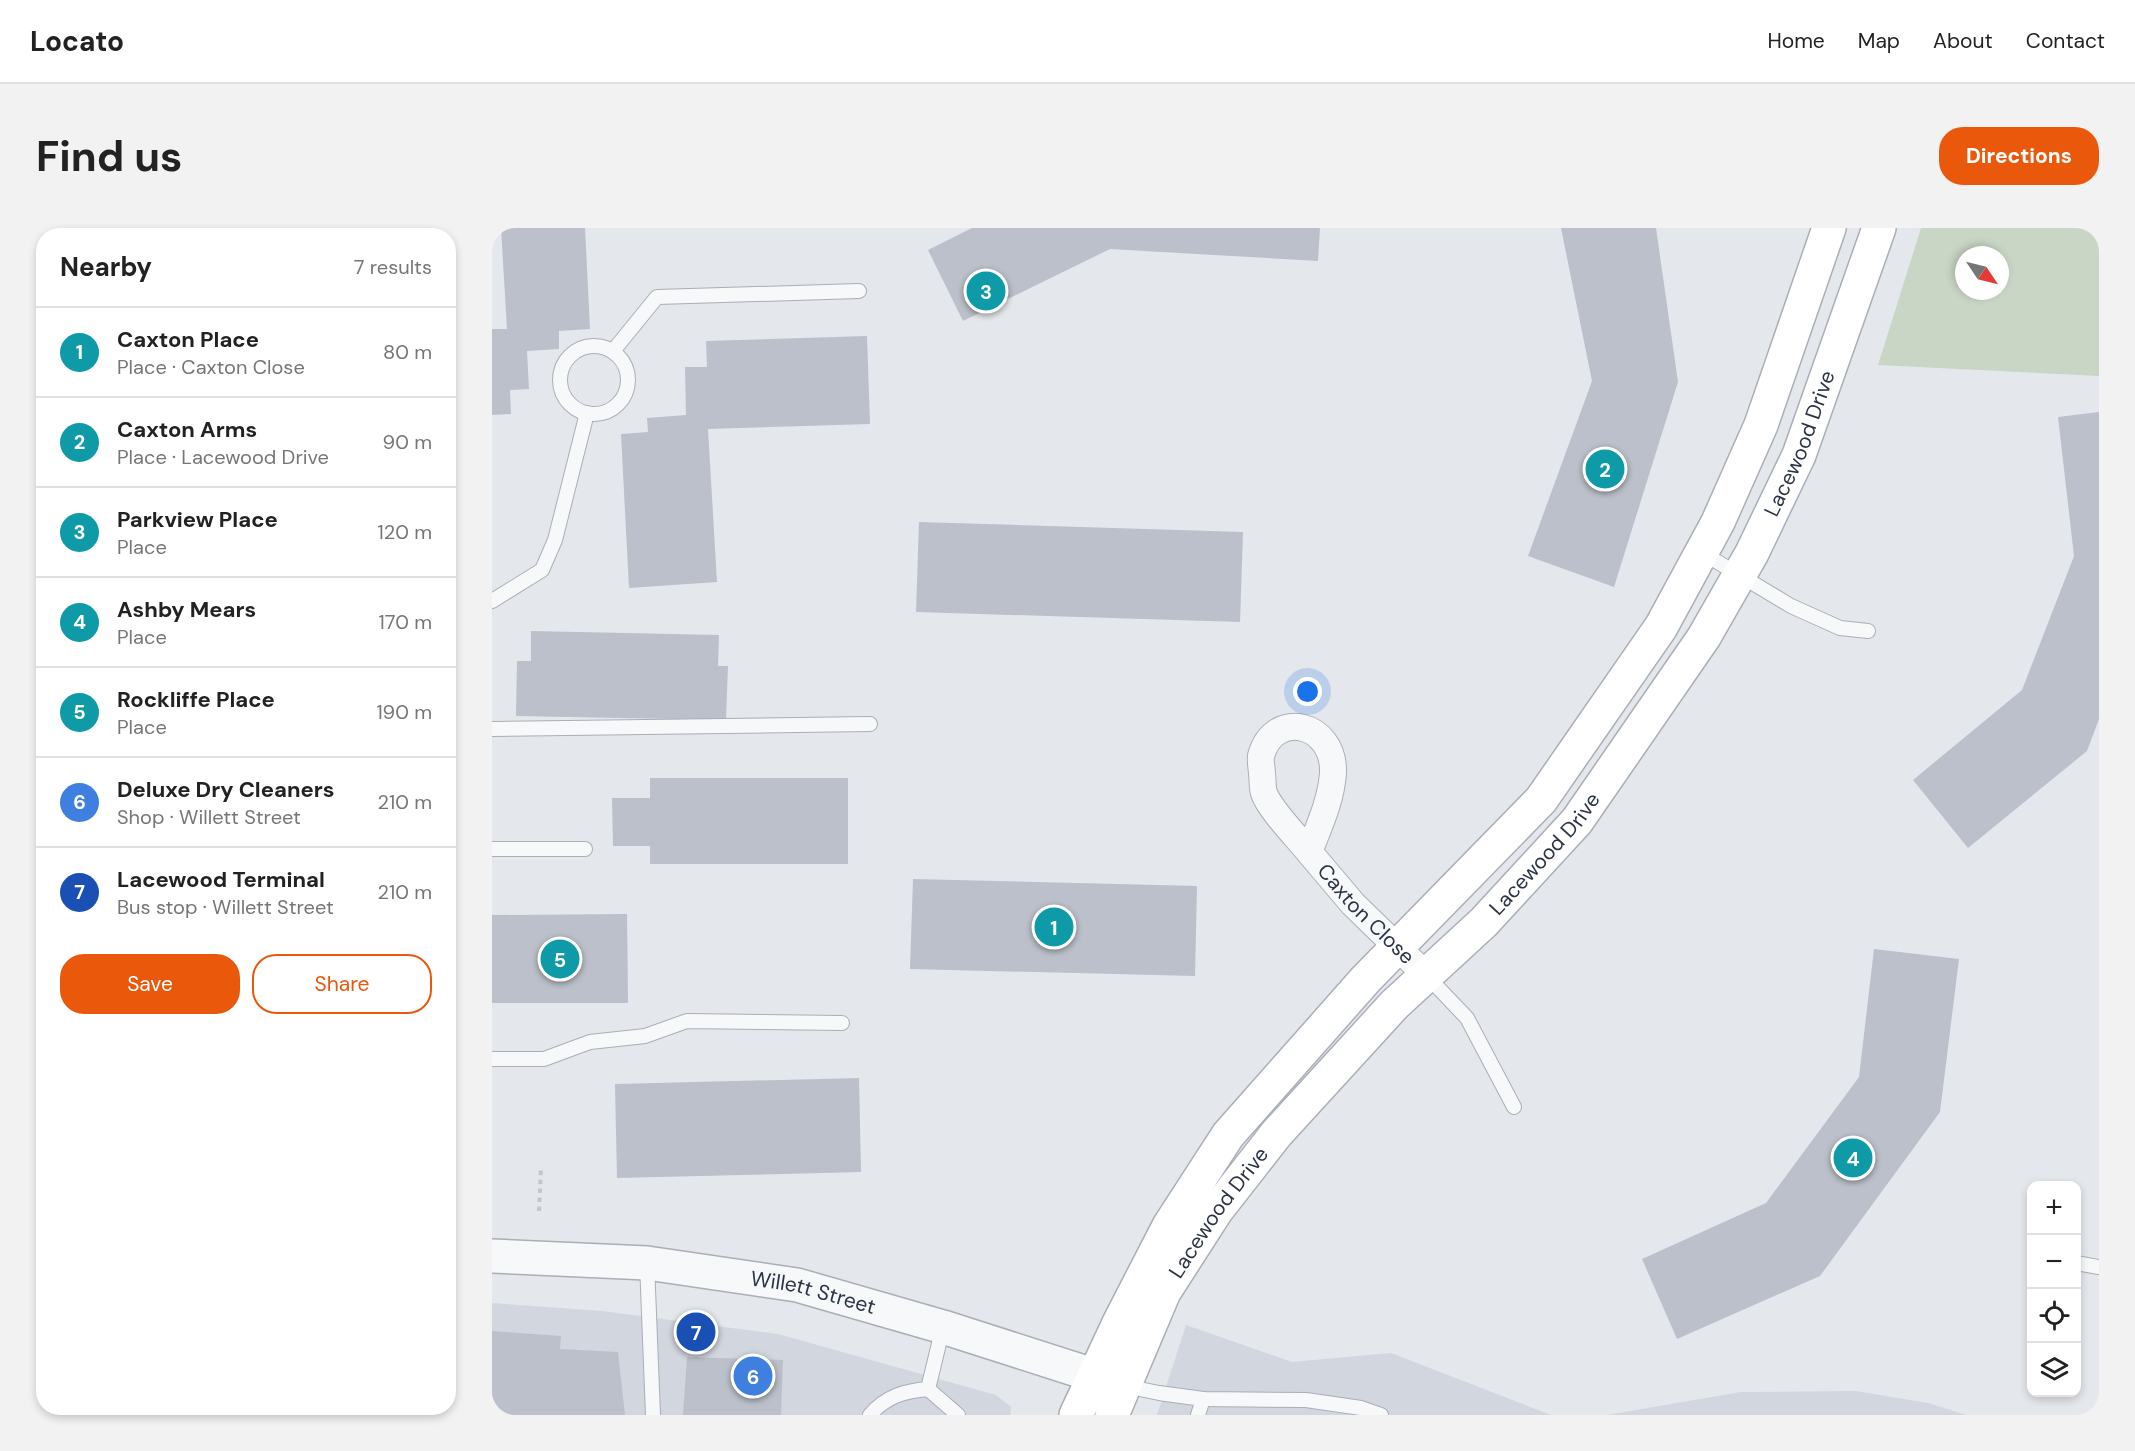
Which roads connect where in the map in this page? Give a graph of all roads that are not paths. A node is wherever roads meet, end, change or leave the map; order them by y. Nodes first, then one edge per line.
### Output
1 (1828, 228) edge
2 (1879, 228) edge
3 (859, 291) dead end
4 (613, 351) junction
5 (587, 413) junction
6 (1701, 552) junction
7 (1739, 575) junction
8 (492, 602) edge
9 (1868, 631) dead end
10 (870, 724) dead end
11 (492, 729) edge
12 (492, 849) edge
13 (585, 849) dead end
14 (1309, 852) dead end
15 (1396, 948) junction
16 (1426, 975) junction
17 (842, 1023) dead end
18 (492, 1059) edge
19 (1514, 1107) dead end
20 (492, 1256) edge
21 (647, 1263) junction
22 (2081, 1264) edge
23 (2099, 1268) edge
24 (943, 1327) junction
25 (1110, 1381) junction
26 (928, 1389) junction
27 (1203, 1399) junction
28 (654, 1415) edge
29 (870, 1415) edge
30 (958, 1415) edge
31 (1076, 1415) edge
32 (1112, 1415) edge
33 (1198, 1415) edge
34 (1381, 1415) edge

1 - 6 main road, Lacewood Drive
2 - 7 main road, Lacewood Drive
3 - 4 lane
4 - 5 lane
4 - 5 lane
5 - 8 lane
6 - 7 lane
6 - 15 main road, Lacewood Drive
7 - 9 lane
7 - 16 main road, Lacewood Drive
10 - 11 lane
12 - 13 lane
14 - 15 street, Caxton Close
15 - 16 street, Caxton Close
15 - 25 main road, Lacewood Drive
16 - 19 lane
16 - 25 main road, Lacewood Drive
17 - 18 lane
20 - 21 street, Willett Street
21 - 24 street, Willett Street
21 - 28 lane
22 - 23 lane
24 - 25 street, Willett Street
24 - 26 lane
25 - 27 lane
25 - 31 main road, Lacewood Drive
25 - 32 main road, Lacewood Drive
26 - 29 lane
26 - 30 lane
27 - 33 lane
27 - 34 lane

